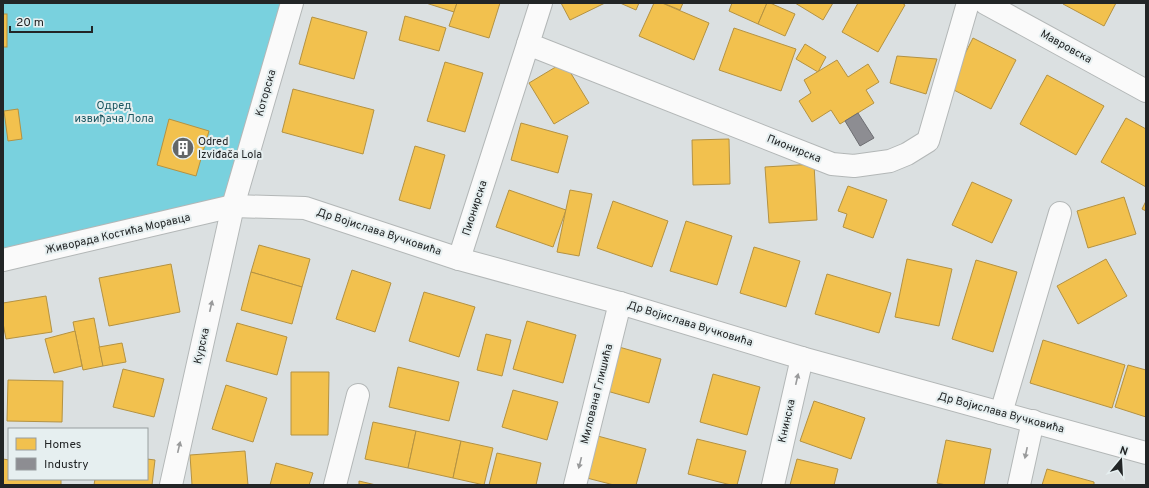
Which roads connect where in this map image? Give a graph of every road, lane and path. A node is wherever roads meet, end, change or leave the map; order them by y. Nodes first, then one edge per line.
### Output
1 (292, 3) edge
2 (541, 3) edge
3 (968, 3) edge
4 (986, 3) edge
5 (528, 44) junction
6 (1146, 91) edge
7 (233, 206) junction
8 (1060, 213) dead end
9 (459, 259) junction
10 (3, 260) edge
11 (620, 303) junction
12 (802, 358) junction
13 (358, 395) dead end
14 (1001, 413) junction
15 (1033, 421) junction
16 (1146, 453) edge
17 (171, 485) edge
18 (335, 485) edge
19 (575, 485) edge
20 (773, 485) edge
21 (1019, 485) edge

1 - 7 street, Которска
2 - 5 street, Пионирска
3 - 5 street, Пионирска
4 - 6 street, Мавровска
5 - 9 street, Пионирска
7 - 9 street, Др Војислава Вучковића
7 - 10 street, Живорада Костића Моравца
17 -> 7 street, Курска
8 - 14 street
9 - 11 street, Др Војислава Вучковића
11 - 12 street, Др Војислава Вучковића
11 -> 19 street, Милована Глишића
12 - 14 street, Др Војислава Вучковића
20 -> 12 street, Книнска
13 - 18 street
14 - 15 street, Др Војислава Вучковића
15 - 16 street, Др Војислава Вучковића
15 -> 21 street

